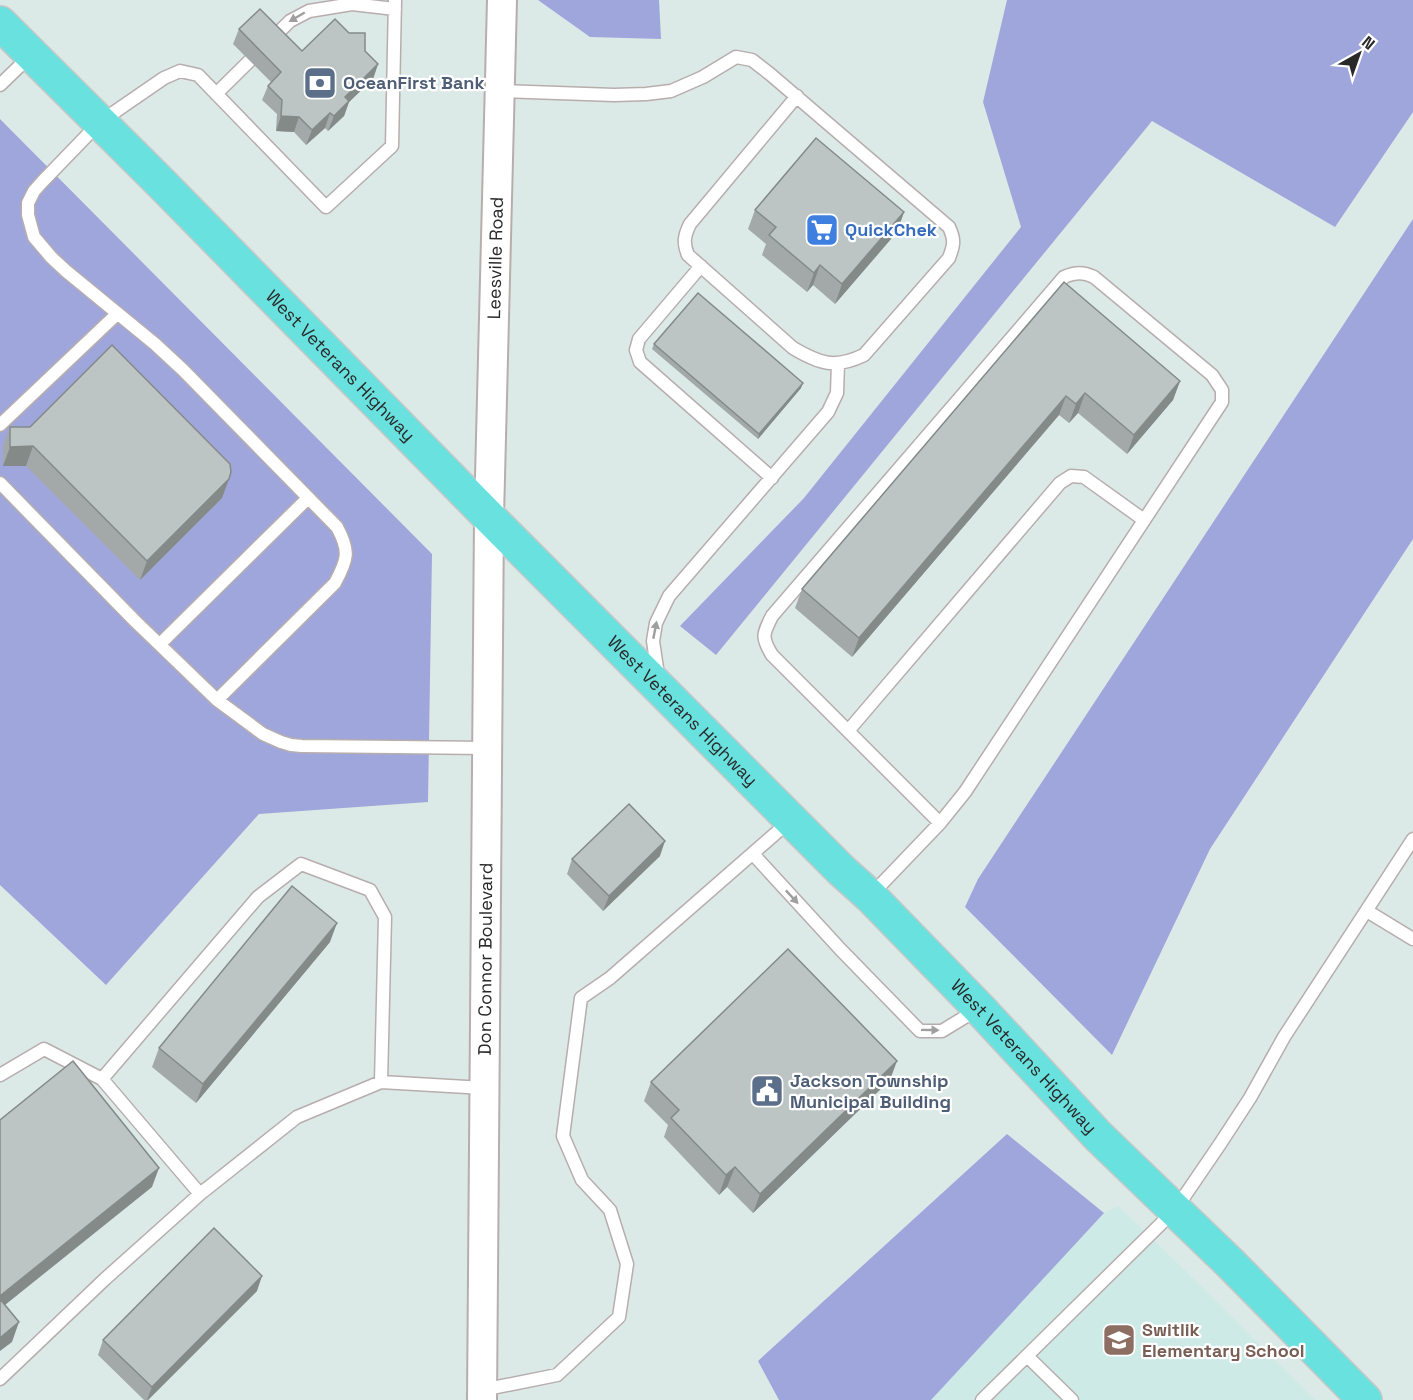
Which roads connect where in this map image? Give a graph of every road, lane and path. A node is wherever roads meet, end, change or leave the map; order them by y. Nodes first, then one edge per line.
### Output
1 (502, 0) edge
2 (395, 5) edge
3 (0, 23) edge
4 (32, 54) junction
5 (0, 86) edge
6 (500, 91) junction
7 (216, 94) junction
8 (797, 96) junction
9 (100, 123) junction
10 (700, 266) junction
11 (117, 314) junction
12 (838, 364) junction
13 (0, 425) edge
14 (772, 478) junction
15 (0, 483) edge
16 (308, 498) junction
17 (489, 517) junction
18 (1144, 520) junction
19 (160, 644) junction
20 (660, 688) junction
21 (217, 700) junction
22 (848, 731) junction
23 (487, 748) junction
24 (791, 820) junction
25 (940, 823) junction
26 (1413, 839) edge
27 (753, 854) junction
28 (870, 896) junction
29 (1366, 911) junction
30 (1413, 939) edge
31 (979, 1008) junction
32 (0, 1074) edge
33 (102, 1079) junction
34 (381, 1082) junction
35 (484, 1088) junction
36 (200, 1194) junction
37 (1175, 1210) junction
38 (1027, 1356) junction
39 (0, 1379) edge
40 (482, 1395) edge
41 (982, 1400) edge
42 (1071, 1400) edge
43 (1365, 1400) edge

1 - 6 street, Leesville Road
2 -> 7 lane
2 - 7 lane
3 - 4 main road, West Veterans Highway
4 - 5 lane
4 - 9 main road, West Veterans Highway
6 - 8 lane
6 - 17 street, Leesville Road
7 - 9 lane
8 - 10 lane
8 - 12 lane
9 - 11 lane
9 - 17 main road, West Veterans Highway
10 - 12 lane
10 - 14 lane
11 - 13 lane
11 - 16 lane
12 - 14 lane
20 -> 14 lane
15 - 19 lane
16 - 19 lane
16 - 21 lane
17 - 20 main road, West Veterans Highway
17 - 23 street, Don Connor Boulevard
18 - 22 lane
18 - 22 lane
18 - 25 lane
19 - 21 lane
20 - 24 main road, West Veterans Highway
21 - 23 lane
22 - 25 lane
23 - 35 street, Don Connor Boulevard
24 - 27 lane
24 - 28 main road, West Veterans Highway
25 - 28 lane
26 - 29 lane
27 -> 31 lane
27 - 40 lane
28 - 31 main road, West Veterans Highway
29 - 30 lane
29 - 37 lane
31 - 37 main road, West Veterans Highway
32 - 33 lane
33 - 34 lane
33 - 36 lane
34 - 35 lane
34 - 36 lane
35 - 40 street, Don Connor Boulevard
36 - 39 lane
37 - 38 lane
37 - 43 main road, West Veterans Highway
38 - 41 lane
38 - 42 lane

